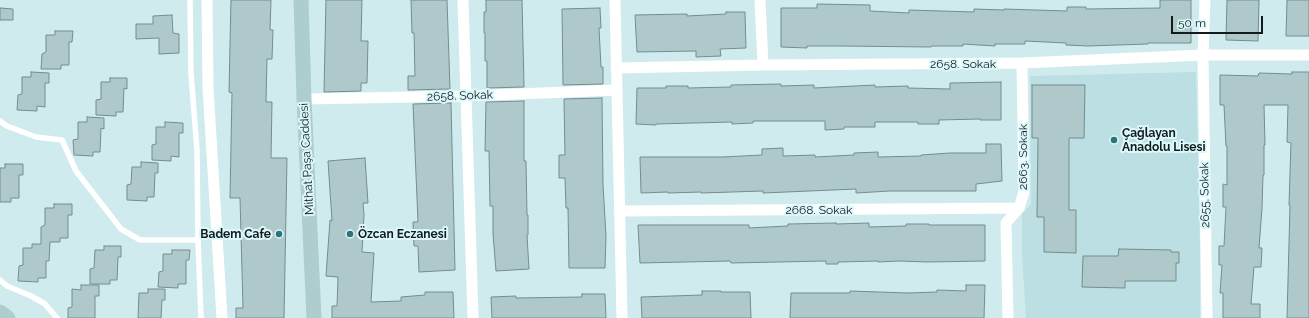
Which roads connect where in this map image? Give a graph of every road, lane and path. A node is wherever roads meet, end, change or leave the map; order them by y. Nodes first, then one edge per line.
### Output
1 (190, 0) edge
2 (208, 0) edge
3 (301, 0) edge
4 (463, 0) edge
5 (615, 0) edge
6 (760, 0) edge
7 (1204, 0) edge
8 (1203, 55) junction
9 (1309, 55) edge
10 (1022, 63) junction
11 (763, 65) junction
12 (616, 68) junction
13 (617, 90) junction
14 (466, 96) junction
15 (304, 99) junction
16 (0, 121) edge
17 (1019, 208) junction
18 (620, 211) junction
19 (198, 240) junction
20 (0, 280) edge
21 (0, 312) edge
22 (8, 318) edge
23 (58, 318) edge
24 (201, 318) edge
25 (222, 318) edge
26 (314, 318) edge
27 (473, 318) edge
28 (622, 318) edge
29 (1008, 318) edge
30 (1207, 318) edge

1 - 19 lane
2 - 25 street
3 - 15 street, Mithat Paşa Caddesi
4 - 14 street
5 - 12 street
6 - 11 street
7 - 8 street, 2655. Sokak
8 - 9 street, 2658. Sokak
8 - 10 street, 2658. Sokak
8 - 30 street, 2655. Sokak
10 - 11 street, 2658. Sokak
10 - 17 street, 2663. Sokak
11 - 12 street, 2658. Sokak
12 - 13 street
13 - 14 street, 2658. Sokak
13 - 18 street
14 - 15 street, 2658. Sokak
14 - 27 street
15 - 26 street, Mithat Paşa Caddesi
16 - 19 lane
17 - 18 street, 2668. Sokak
17 - 29 street, 2663. Sokak
18 - 28 street
19 - 24 lane
20 - 23 lane
21 - 22 street

